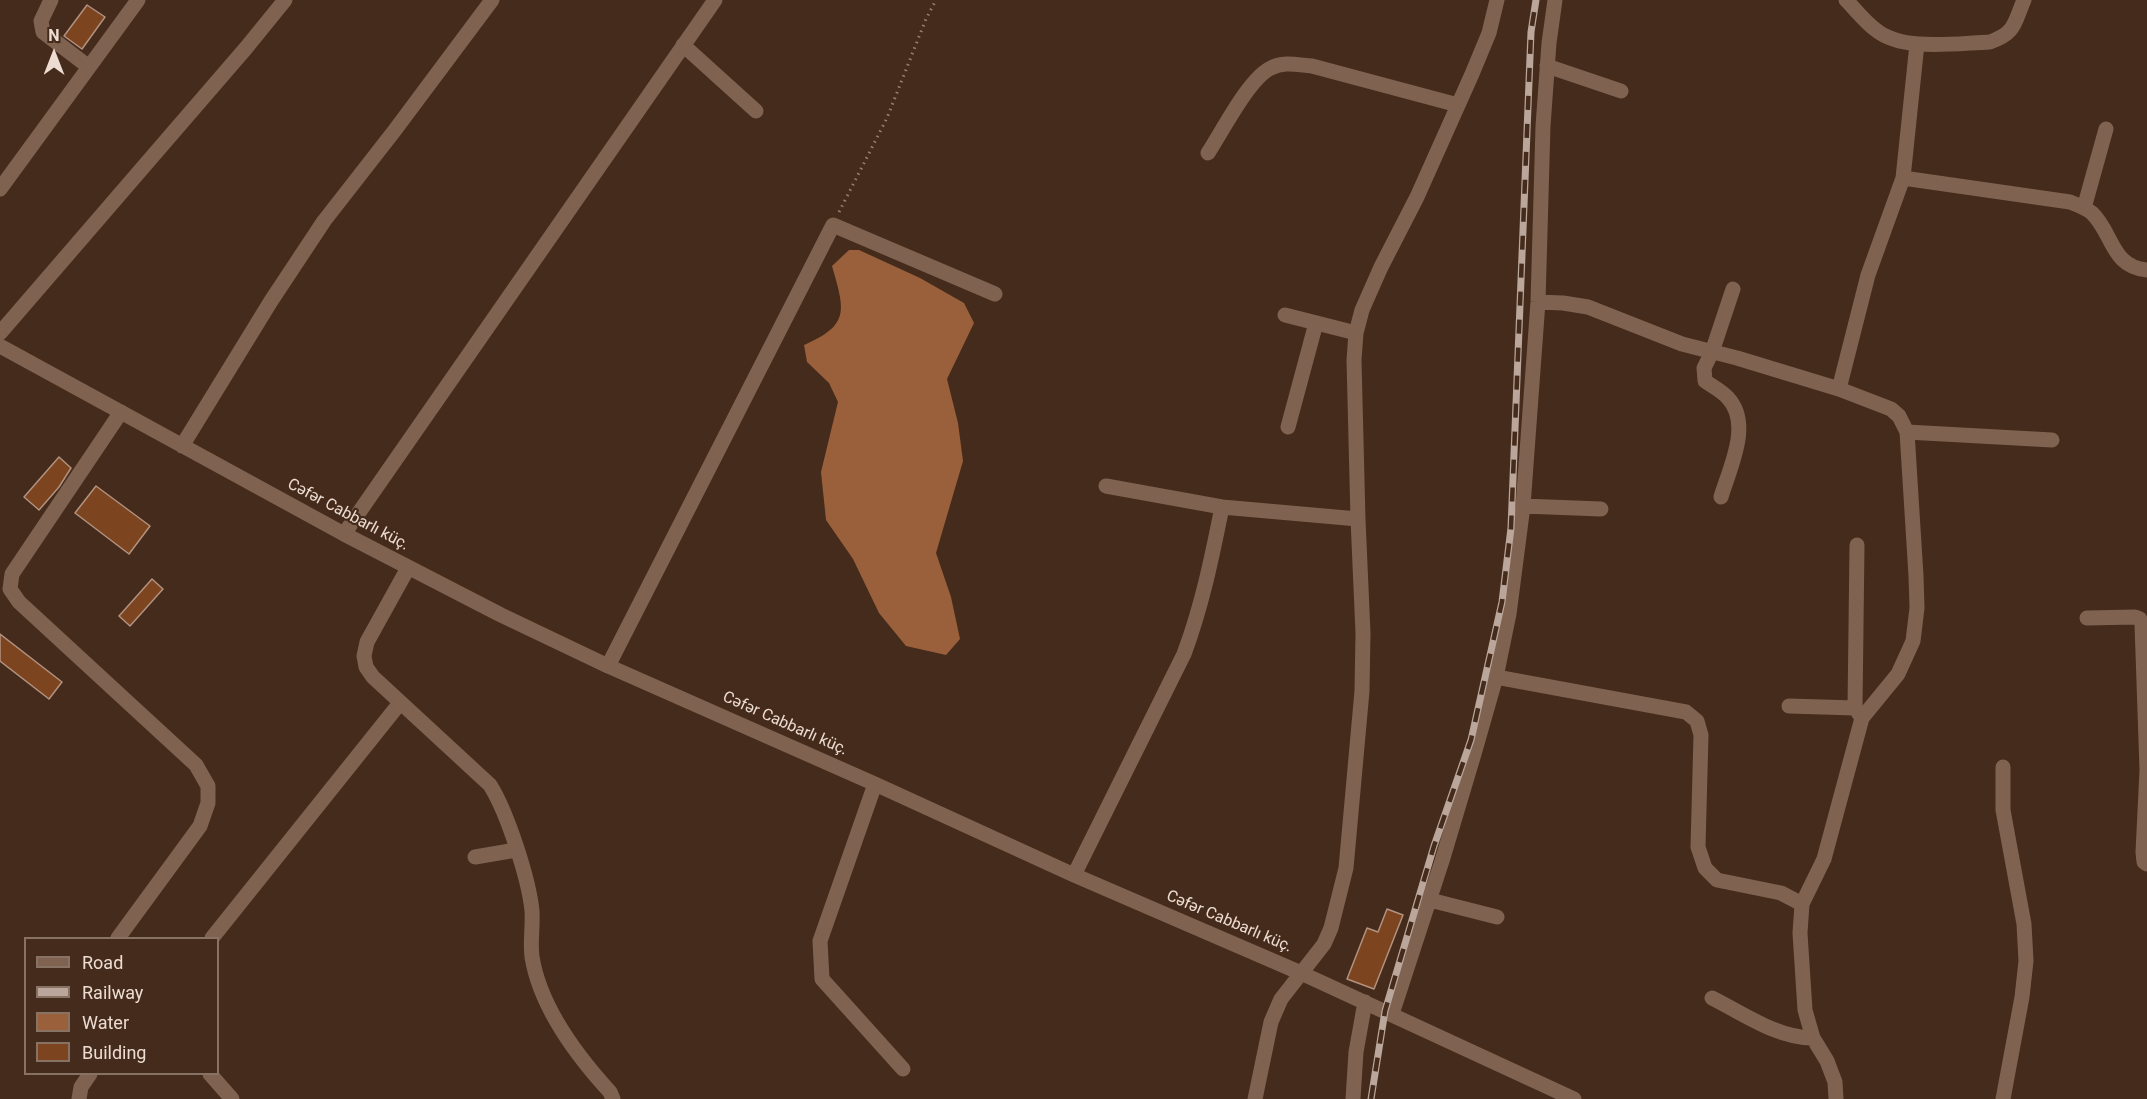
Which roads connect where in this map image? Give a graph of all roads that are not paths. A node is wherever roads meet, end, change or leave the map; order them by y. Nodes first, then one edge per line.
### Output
1 (51, 0) edge
2 (138, 0) edge
3 (285, 0) edge
4 (492, 0) edge
5 (714, 0) edge
6 (1497, 0) edge
7 (1555, 0) edge
8 (1846, 0) edge
9 (2024, 0) edge
10 (1917, 44) junction
11 (683, 45) junction
12 (1547, 66) junction
13 (89, 67) junction
14 (1621, 91) dead end
15 (1458, 105) junction
16 (756, 111) dead end
17 (2106, 129) dead end
18 (1208, 153) dead end
19 (1903, 178) junction
20 (0, 189) edge
21 (2084, 208) junction
22 (2147, 270) edge
23 (1733, 289) dead end
24 (995, 294) dead end
25 (1538, 302) junction
26 (1285, 315) dead end
27 (1316, 323) junction
28 (0, 333) edge
29 (1356, 333) junction
30 (0, 346) edge
31 (1712, 352) junction
32 (1839, 388) junction
33 (121, 412) junction
34 (1288, 427) dead end
35 (1907, 432) junction
36 (2052, 440) dead end
37 (182, 446) junction
38 (1106, 486) dead end
39 (1721, 497) dead end
40 (1523, 506) junction
41 (1222, 507) junction
42 (1601, 509) dead end
43 (1358, 519) junction
44 (344, 534) junction
45 (1857, 545) dead end
46 (408, 568) junction
47 (2087, 618) dead end
48 (608, 666) junction
49 (1496, 676) junction
50 (400, 703) junction
51 (1789, 706) dead end
52 (1859, 713) junction
53 (2004, 766) dead end
54 (875, 784) junction
55 (516, 850) junction
56 (475, 856) dead end
57 (2147, 864) edge
58 (1074, 875) junction
59 (1430, 900) junction
60 (1802, 904) junction
61 (1497, 917) dead end
62 (119, 937) edge
63 (214, 937) edge
64 (1301, 973) junction
65 (1712, 998) dead end
66 (1365, 1002) junction
67 (1392, 1014) junction
68 (1813, 1038) junction
69 (903, 1069) dead end
70 (89, 1075) edge
71 (211, 1075) edge
72 (79, 1099) edge
73 (232, 1099) edge
74 (613, 1099) edge
75 (1255, 1099) edge
76 (1353, 1099) edge
77 (1574, 1099) edge
78 (1836, 1099) edge
79 (2003, 1099) edge

1 - 13 street
2 - 13 street
3 - 28 street
4 - 37 street
5 - 11 street
6 - 15 street
7 - 12 street
8 - 10 street
9 - 10 street
10 - 19 street
11 - 16 street
11 - 44 street
12 - 14 street
12 - 25 street
13 - 20 street
15 - 18 street
15 - 29 street
17 - 21 street
19 - 21 street
19 - 32 street
21 - 22 street
23 - 31 street
24 - 48 street
25 - 31 street
25 - 40 street
26 - 27 street
27 - 29 street
27 - 34 street
29 - 43 street
30 - 33 street, Cəfər Cabbarlı küç.
31 - 32 street
31 - 39 street
32 - 35 street
33 - 37 street, Cəfər Cabbarlı küç.
33 - 62 street
35 - 36 street
35 - 52 street
37 - 44 street, Cəfər Cabbarlı küç.
38 - 41 street
40 - 42 street
40 - 49 street
41 - 43 street
41 - 58 street
43 - 64 street
44 - 46 street, Cəfər Cabbarlı küç.
45 - 52 street
46 - 48 street, Cəfər Cabbarlı küç.
46 - 50 street
47 - 57 street
48 - 54 street, Cəfər Cabbarlı küç.
49 - 59 street
49 - 60 street
50 - 55 street
50 - 63 street
51 - 52 street
52 - 60 street
53 - 79 street
54 - 58 street, Cəfər Cabbarlı küç.
54 - 69 street
55 - 56 street
55 - 74 street
58 - 64 street, Cəfər Cabbarlı küç.
59 - 61 street
59 - 67 street
60 - 68 street
64 - 66 street, Cəfər Cabbarlı küç.
64 - 75 street
65 - 68 street
66 - 67 street, Cəfər Cabbarlı küç.
66 - 76 street
67 - 77 street, Cəfər Cabbarlı küç.
68 - 78 street
70 - 72 street
71 - 73 street

